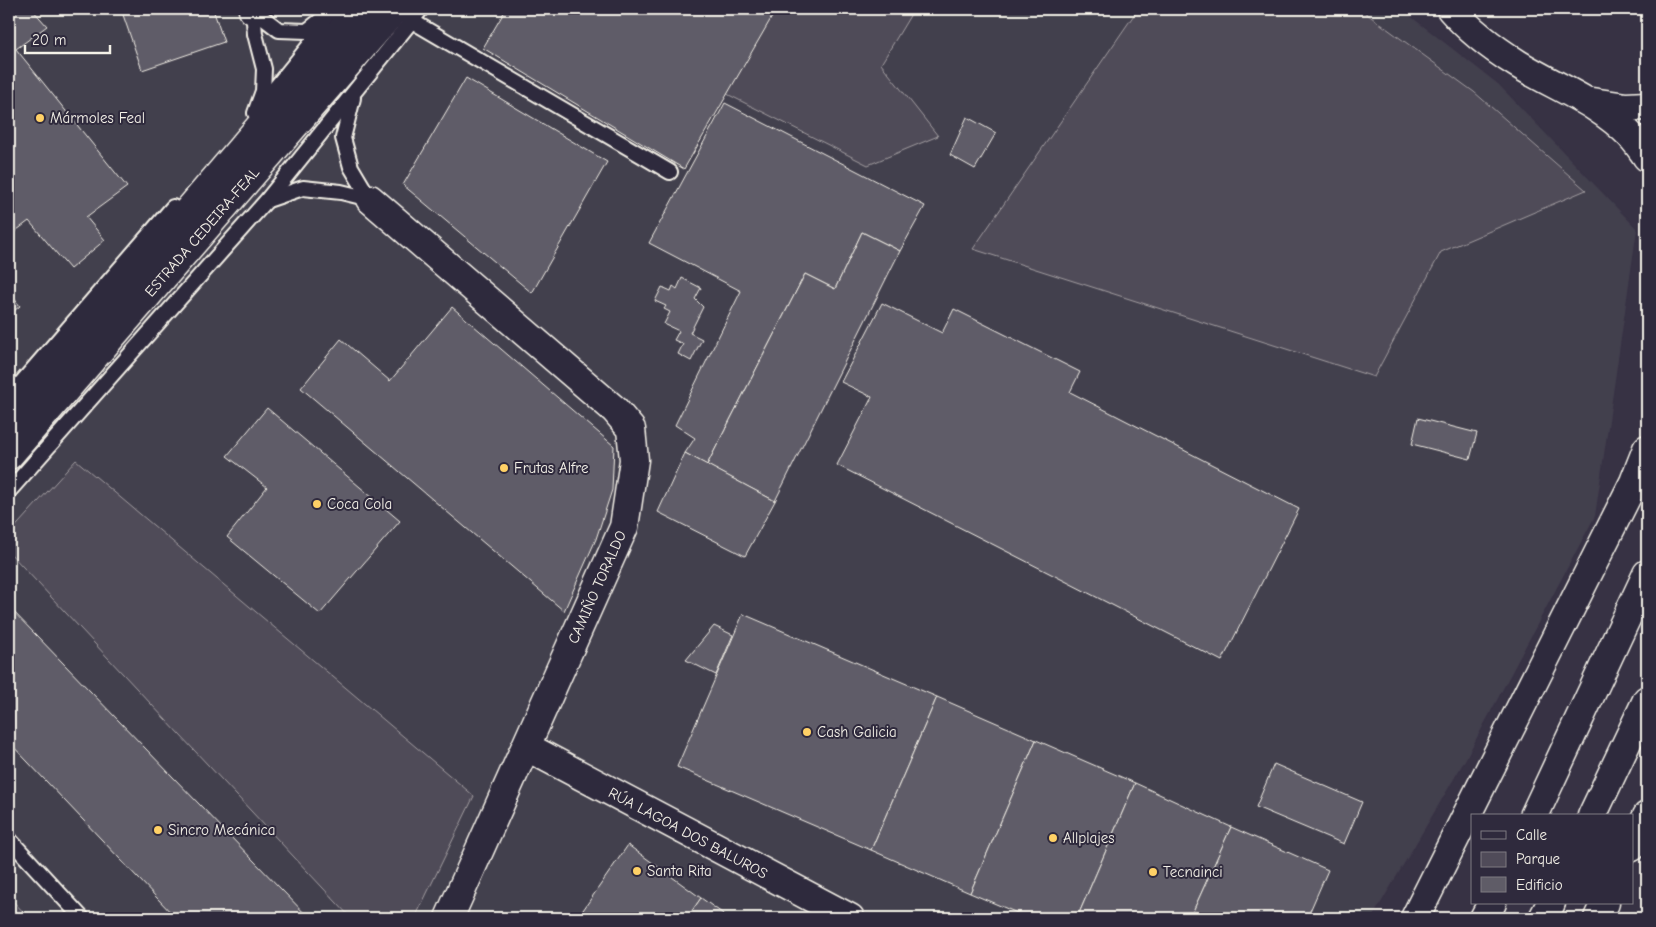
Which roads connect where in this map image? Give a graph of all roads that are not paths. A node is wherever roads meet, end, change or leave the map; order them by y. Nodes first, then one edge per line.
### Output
1 (253, 9) edge
2 (337, 9) edge
3 (360, 9) edge
4 (421, 9) edge
5 (1451, 9) edge
6 (403, 15) edge
7 (353, 94) junction
8 (1588, 101) junction
9 (1647, 106) edge
10 (255, 113) junction
11 (1647, 157) edge
12 (670, 172) dead end
13 (370, 199) junction
14 (267, 200) junction
15 (9, 397) edge
16 (9, 421) edge
17 (1647, 449) edge
18 (9, 455) edge
19 (9, 491) edge
20 (1647, 574) edge
21 (1647, 700) edge
22 (527, 747) junction
23 (1535, 814) edge
24 (1593, 814) edge
25 (1647, 816) edge
26 (9, 839) edge
27 (1634, 843) edge
28 (1491, 904) edge
29 (1550, 904) edge
30 (1605, 904) edge
31 (82, 918) edge
32 (449, 918) edge
33 (850, 918) edge
34 (1415, 918) edge
35 (1484, 918) edge
36 (1543, 918) edge
37 (1598, 918) edge

1 - 2 lane
1 - 10 lane
2 - 10 lane
3 - 16 main road, ESTRADA CEDEIRA-FEAL
4 - 6 lane
5 - 8 main road
6 - 7 lane
6 - 12 lane
6 - 18 main road, ESTRADA CEDEIRA-FEAL
7 - 13 lane, CAMIÑO TORALDO
7 - 14 lane
8 - 9 main road
8 - 11 main road
10 - 15 lane
13 - 14 lane, CAMIÑO TORALDO
13 - 22 main road, CAMIÑO TORALDO
14 - 19 lane
17 - 34 main road
20 - 23 main road
21 - 24 main road
22 - 32 main road, CAMIÑO TORALDO
22 - 33 main road, RÚA LAGOA DOS BALUROS
25 - 27 main road
26 - 31 lane
28 - 35 main road
29 - 36 main road
30 - 37 main road

